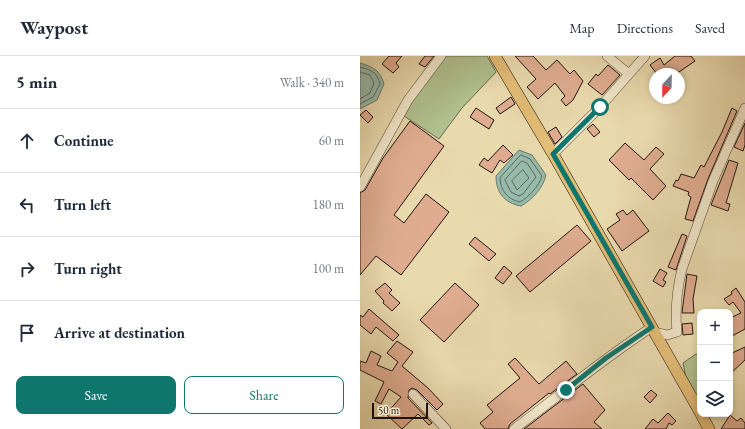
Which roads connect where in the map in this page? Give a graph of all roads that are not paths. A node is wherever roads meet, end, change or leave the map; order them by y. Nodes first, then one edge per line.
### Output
1 (441, 56) edge
2 (495, 56) edge
3 (607, 56) edge
4 (645, 56) edge
5 (629, 74) junction
6 (745, 108) edge
7 (553, 154) junction
8 (360, 187) edge
9 (653, 330) junction
10 (413, 394) dead end
11 (697, 408) edge
12 (702, 417) edge
13 (446, 429) edge
14 (514, 429) edge
15 (709, 429) edge

1 - 8 street
2 - 7 main road
3 - 5 street
4 - 5 street
5 - 7 street
6 - 9 street
7 - 9 main road
9 - 11 main road
9 - 14 street
10 - 13 street
12 - 15 main road

